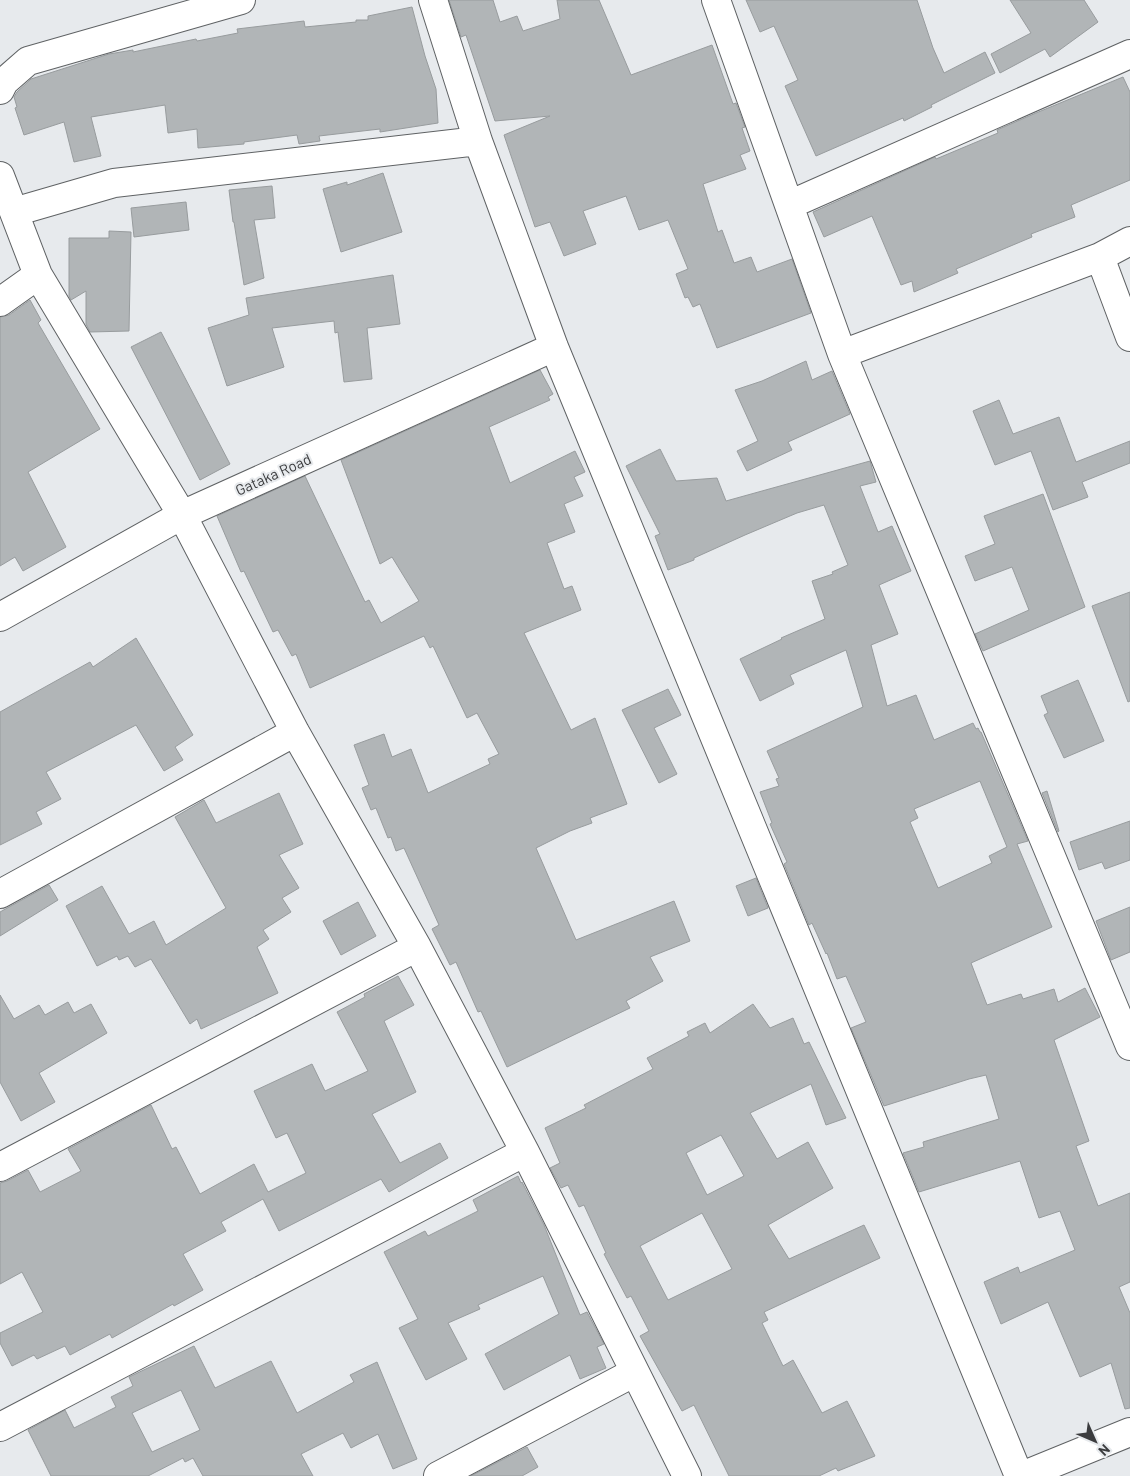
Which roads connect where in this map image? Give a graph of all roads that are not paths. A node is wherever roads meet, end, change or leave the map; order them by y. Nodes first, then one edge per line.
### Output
1 (241, 0) edge
2 (433, 0) edge
3 (716, 0) edge
4 (1130, 54) edge
5 (0, 90) edge
6 (478, 141) junction
7 (0, 176) edge
8 (789, 205) junction
9 (14, 212) junction
10 (1130, 241) edge
11 (1100, 257) junction
12 (38, 275) junction
13 (0, 302) edge
14 (1130, 337) edge
15 (554, 347) junction
16 (842, 354) junction
17 (182, 516) junction
18 (0, 618) edge
19 (295, 732) junction
20 (0, 894) edge
21 (416, 946) junction
22 (1130, 1046) edge
23 (525, 1152) junction
24 (0, 1167) edge
25 (635, 1372) junction
26 (0, 1427) edge
27 (1130, 1432) edge
28 (438, 1476) edge
29 (687, 1476) edge
30 (1020, 1476) edge

1 - 5 street
2 - 6 street
3 - 8 street
4 - 8 street
6 - 9 street
6 - 15 street
7 - 9 street
8 - 16 street
9 - 12 street
10 - 11 street
11 - 14 street
11 - 16 street
12 - 13 street
12 - 17 street
15 - 17 street, Gataka Road
15 - 30 street
16 - 22 street
17 - 18 street, Gataka Road
17 - 19 street
19 - 20 street
19 - 21 street
21 - 23 street
21 - 24 street
23 - 25 street
23 - 26 street
25 - 28 street
25 - 29 street
27 - 30 street

